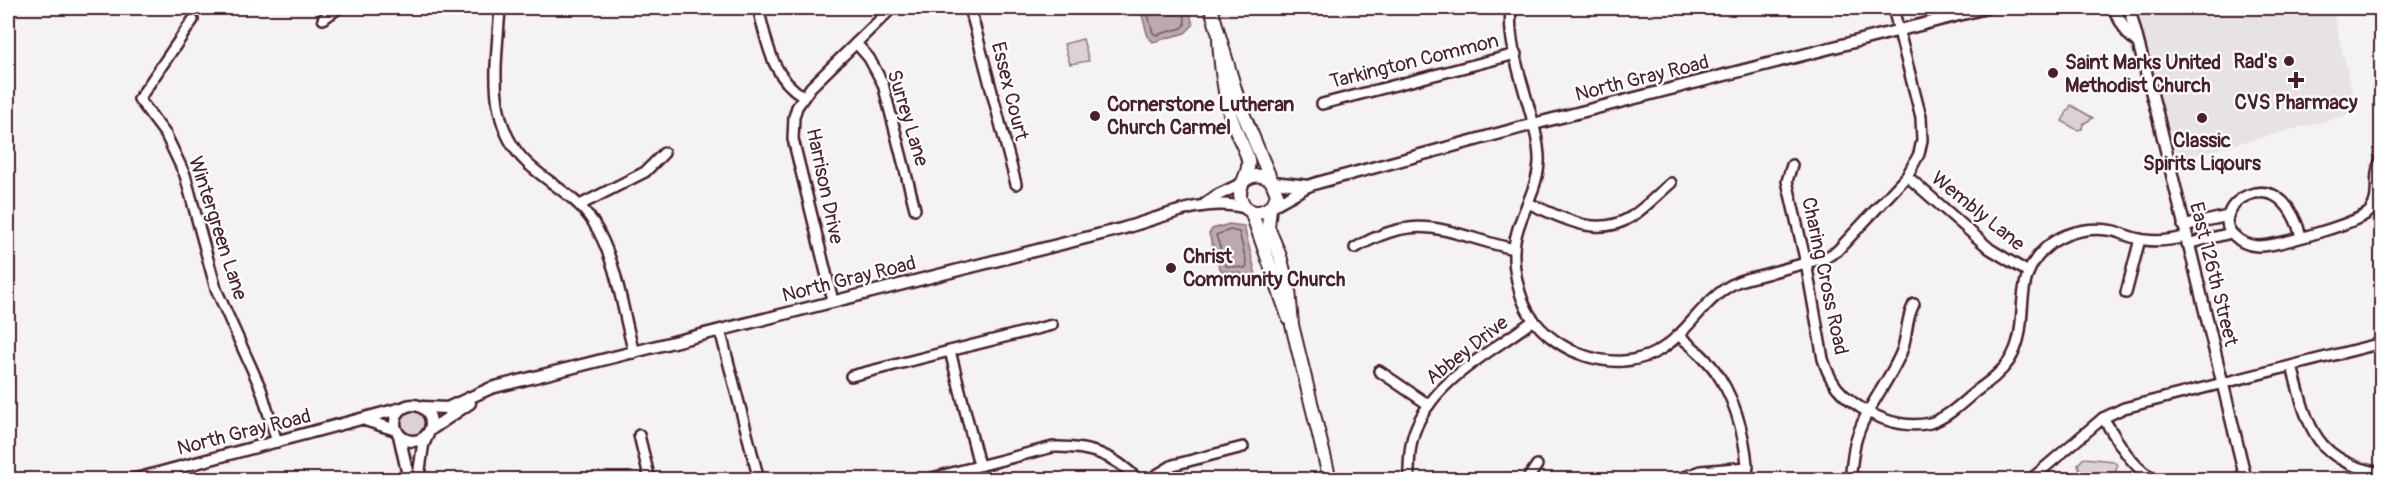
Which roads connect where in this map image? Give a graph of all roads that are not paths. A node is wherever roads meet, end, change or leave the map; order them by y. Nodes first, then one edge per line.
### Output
1 (339, 8) edge
2 (497, 8) edge
3 (758, 8) edge
4 (892, 8) edge
5 (970, 8) edge
6 (1211, 8) edge
7 (1511, 8) edge
8 (1893, 8) edge
9 (1986, 8) edge
10 (2113, 8) edge
11 (2129, 8) edge
12 (2378, 8) edge
13 (323, 19) dead end
14 (193, 20) dead end
15 (2382, 24) edge
16 (1898, 30) junction
17 (1219, 39) junction
18 (2137, 42) junction
19 (856, 43) junction
20 (1516, 54) junction
21 (803, 96) junction
22 (1322, 104) dead end
23 (1534, 124) junction
24 (664, 153) dead end
25 (2382, 159) edge
26 (1792, 165) dead end
27 (1906, 176) junction
28 (1272, 181) junction
29 (1244, 182) junction
30 (1671, 183) dead end
31 (1016, 184) dead end
32 (1308, 186) junction
33 (1528, 203) junction
34 (1205, 204) junction
35 (580, 205) junction
36 (1271, 207) junction
37 (915, 209) dead end
38 (1249, 209) junction
39 (2228, 216) junction
40 (2231, 233) junction
41 (2185, 236) junction
42 (2301, 236) junction
43 (2140, 239) junction
44 (1355, 248) dead end
45 (1514, 249) junction
46 (1806, 263) junction
47 (2028, 272) junction
48 (2126, 293) dead end
49 (833, 301) junction
50 (1914, 304) dead end
51 (1534, 320) junction
52 (1052, 325) dead end
53 (1292, 325) junction
54 (720, 330) junction
55 (1678, 334) junction
56 (2382, 343) edge
57 (950, 351) junction
58 (634, 353) junction
59 (2292, 366) junction
60 (1379, 371) dead end
61 (851, 376) dead end
62 (2222, 383) junction
63 (502, 386) junction
64 (1429, 405) junction
65 (422, 407) junction
66 (402, 408) junction
67 (1869, 412) junction
68 (2103, 418) junction
69 (365, 420) junction
70 (397, 432) junction
71 (429, 432) junction
72 (639, 435) dead end
73 (277, 442) junction
74 (1243, 447) dead end
75 (979, 465) junction
76 (1537, 465) dead end
77 (1748, 467) junction
78 (1851, 472) dead end
79 (2382, 473) edge
80 (132, 480) edge
81 (409, 480) edge
82 (418, 480) edge
83 (650, 480) edge
84 (759, 480) edge
85 (924, 480) edge
86 (1138, 480) edge
87 (1148, 480) edge
88 (1330, 480) edge
89 (1409, 480) edge
90 (1527, 480) edge
91 (1676, 480) edge
92 (1748, 480) edge
93 (2030, 480) edge
94 (2156, 480) edge
95 (2246, 480) edge

1 - 13 street
2 - 35 street
3 - 21 street
4 - 19 street, Harrison Drive
5 - 31 street, Essex Court
6 - 17 main road
7 - 20 street
8 - 16 street
9 - 16 street, North Gray Road
10 - 18 street, East 126th Street
11 - 18 street, East 126th Street
12 - 15 street
14 - 73 street, Wintergreen Lane
16 - 23 street, North Gray Road
16 - 27 street
17 - 28 main road
17 - 29 main road
18 - 41 street, East 126th Street
19 - 21 street, Harrison Drive
19 - 37 street, Surrey Lane
20 - 22 street, Tarkington Common
20 - 23 street
21 - 49 street, Harrison Drive
23 - 32 street, North Gray Road
23 - 33 street
24 - 35 street
25 - 42 street
26 - 46 street, Charing Cross Road
27 - 46 street
27 - 47 street, Wembly Lane
28 - 29 main road
28 - 32 street, North Gray Road
28 - 36 main road
29 - 34 street, North Gray Road
29 - 38 main road
30 - 33 street
32 - 36 street, North Gray Road
33 - 45 street
34 - 38 street, North Gray Road
34 - 49 street, North Gray Road
35 - 58 street
36 - 38 main road
36 - 53 main road
38 - 53 main road
39 - 40 street
39 - 41 street, Charing Cross Road
39 - 42 street
40 - 41 street, Charing Cross Road
40 - 42 street
41 - 43 street, Charing Cross Road
41 - 62 street, East 126th Street
43 - 47 street, Charing Cross Road
43 - 48 street
44 - 45 street
45 - 51 street
46 - 55 street
46 - 67 street, Charing Cross Road
47 - 67 street, Charing Cross Road
49 - 54 street, North Gray Road
50 - 67 street
51 - 55 street
51 - 64 street, Abbey Drive
52 - 57 street
53 - 88 main road
54 - 58 street, North Gray Road
54 - 84 street
55 - 77 street
56 - 59 street
57 - 61 street
57 - 75 street
58 - 63 street, North Gray Road
59 - 62 street
59 - 79 street
60 - 64 street
62 - 68 street
62 - 95 street, East 126th Street
63 - 65 street, North Gray Road
63 - 71 street, North Gray Road
64 - 89 street, Abbey Drive
65 - 66 street
65 - 71 street
66 - 69 street, North Gray Road
66 - 70 street
67 - 78 street
68 - 93 street
68 - 94 street
69 - 70 street
69 - 73 street, North Gray Road
70 - 71 street
70 - 81 street
71 - 82 street
72 - 83 street
73 - 80 street, North Gray Road
74 - 87 street
75 - 85 street
75 - 86 street
76 - 90 street
77 - 91 street
77 - 92 street

